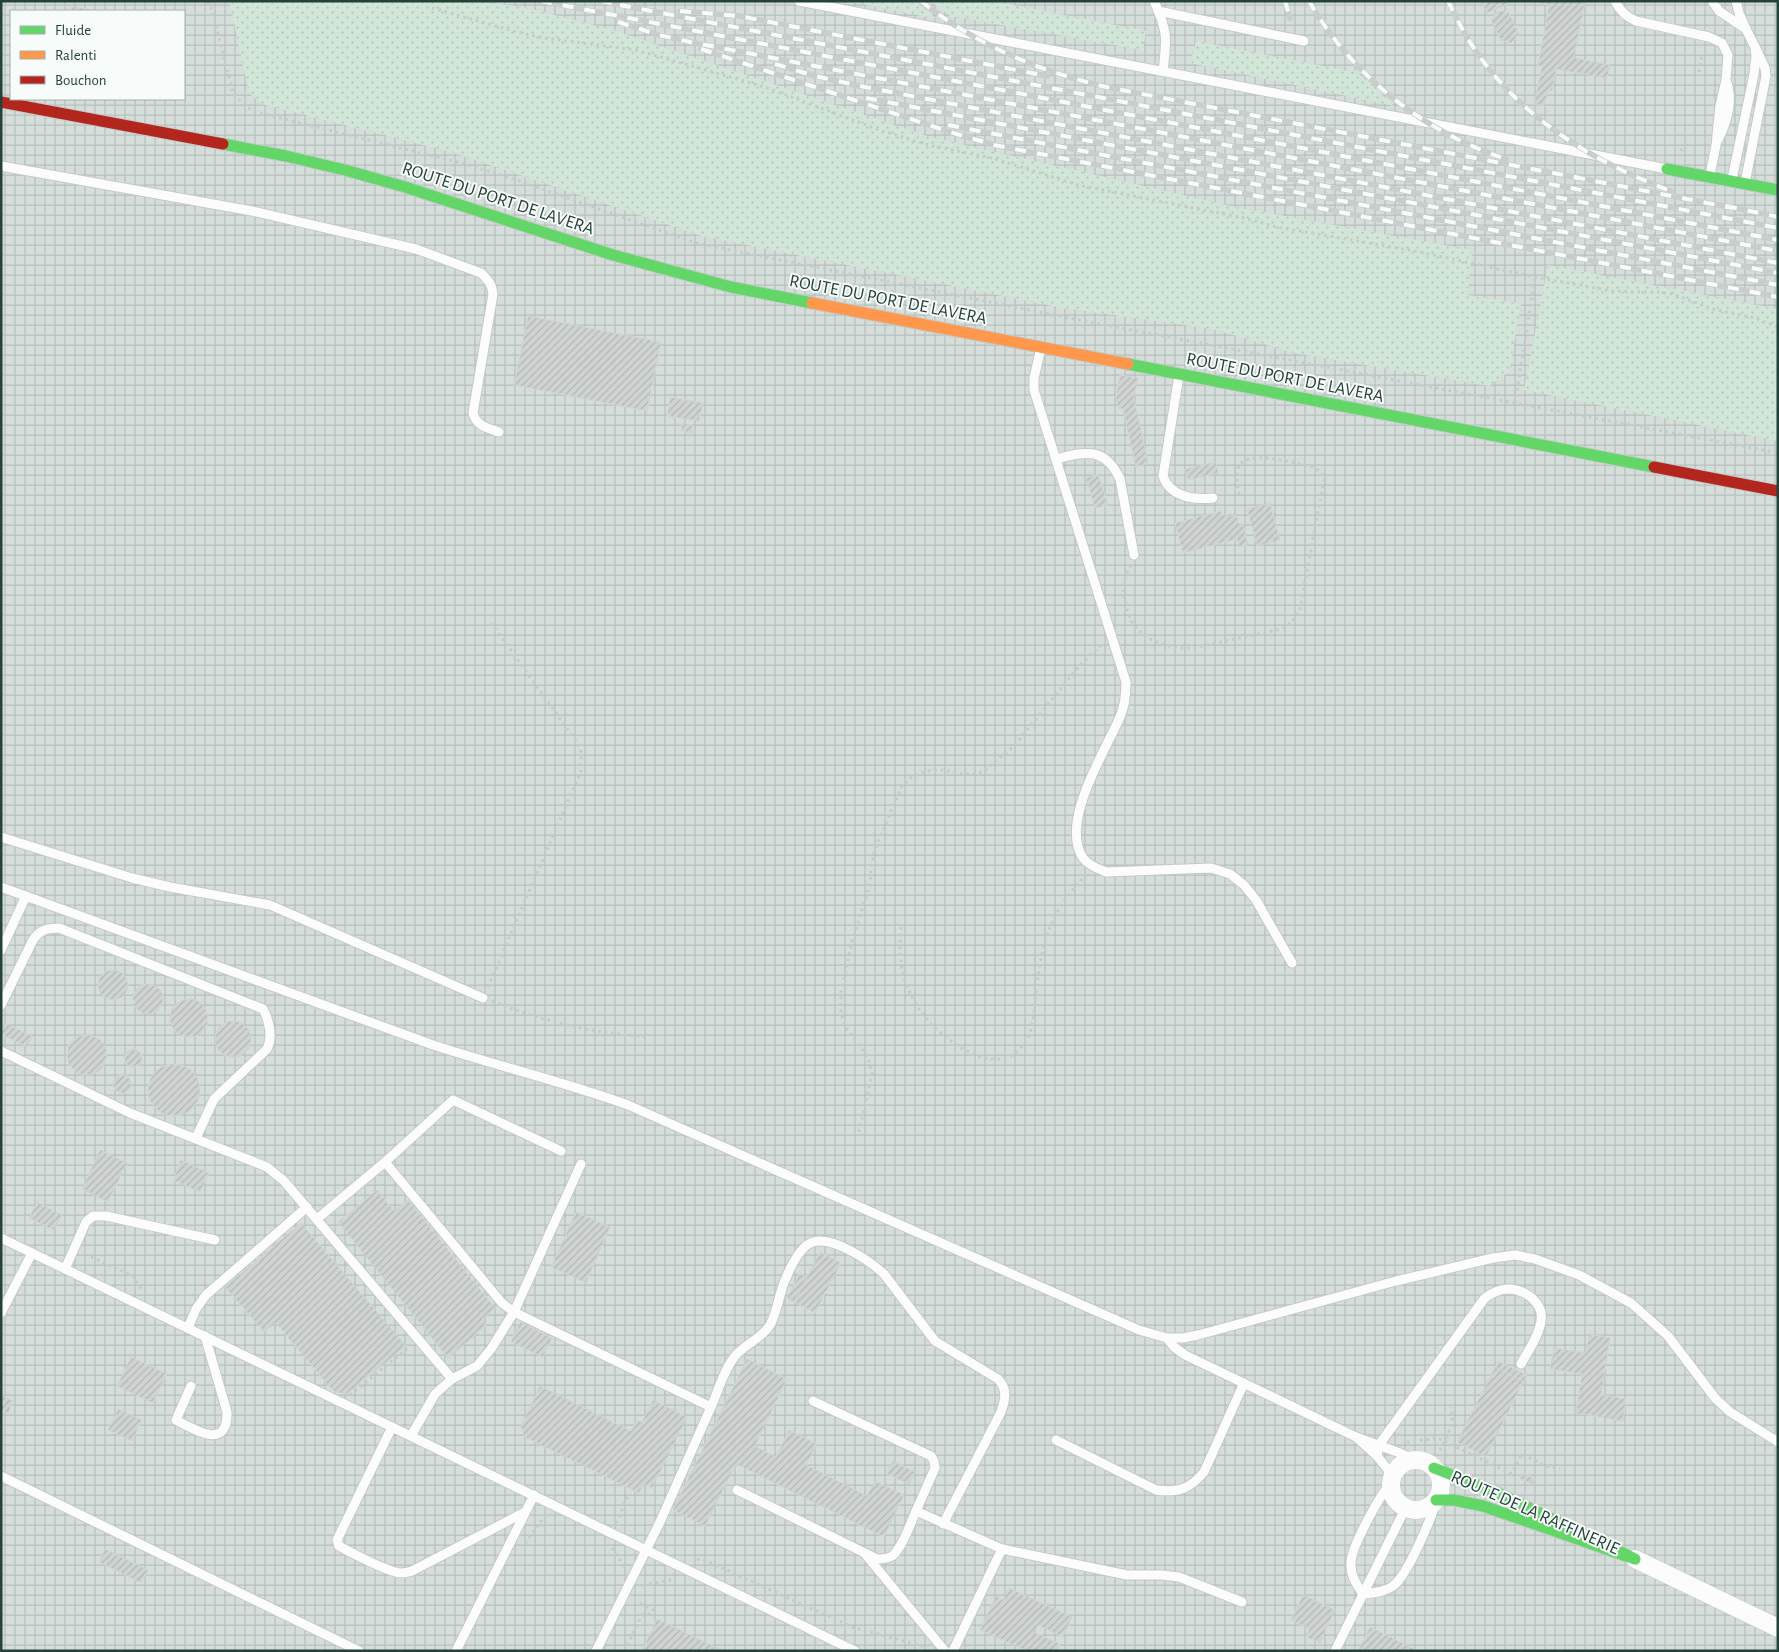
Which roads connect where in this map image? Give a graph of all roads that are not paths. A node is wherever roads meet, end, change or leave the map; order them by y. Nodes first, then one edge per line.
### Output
1 (799, 1) edge
2 (1154, 1) edge
3 (1615, 1) edge
4 (1712, 1) edge
5 (1736, 1) edge
6 (1158, 12) junction
7 (1746, 29) junction
8 (1304, 41) dead end
9 (1755, 47) junction
10 (1163, 71) junction
11 (1, 102) edge
12 (1, 166) edge
13 (1667, 169) joint
14 (1710, 177) junction
15 (1731, 181) junction
16 (1745, 184) junction
17 (1778, 190) edge
18 (1041, 348) junction
19 (1179, 375) junction
20 (499, 432) dead end
21 (1056, 459) junction
22 (1778, 491) edge
23 (1213, 498) dead end
24 (1134, 555) road end
25 (1, 837) edge
26 (1, 887) edge
27 (26, 896) junction
28 (1, 950) edge
29 (1292, 963) dead end
30 (483, 998) road end
31 (1, 1005) edge
32 (1, 1051) edge
33 (196, 1138) junction
34 (561, 1150) dead end
35 (385, 1162) junction
36 (581, 1164) dead end
37 (307, 1208) junction
38 (317, 1220) junction
39 (1, 1238) edge
40 (215, 1240) dead end
41 (32, 1253) junction
42 (65, 1269) junction
43 (514, 1312) junction
44 (1, 1313) edge
45 (188, 1328) junction
46 (205, 1336) junction
47 (1167, 1338) junction
48 (1522, 1364) dead end
49 (452, 1379) junction
50 (1244, 1383) junction
51 (191, 1386) dead end
52 (813, 1401) dead end
53 (711, 1406) junction
54 (392, 1427) junction
55 (411, 1436) junction
56 (1356, 1437) junction
57 (1056, 1440) dead end
58 (1778, 1442) edge
59 (1379, 1444) junction
60 (1377, 1456) junction
61 (1415, 1460) junction
62 (1435, 1463) junction
63 (1, 1476) edge
64 (1392, 1480) junction
65 (737, 1490) dead end
66 (534, 1495) junction
67 (1436, 1500) junction
68 (1406, 1508) junction
69 (916, 1511) junction
70 (525, 1512) junction
71 (943, 1524) junction
72 (1002, 1549) junction
73 (646, 1550) junction
74 (864, 1553) junction
75 (1635, 1559) junction
76 (1363, 1594) junction
77 (1242, 1602) dead end
78 (1778, 1628) edge
79 (359, 1651) edge
80 (456, 1651) edge
81 (596, 1651) edge
82 (855, 1651) edge
83 (945, 1651) edge
84 (954, 1651) edge
85 (1335, 1651) edge

1 - 10 lane
2 - 6 lane
3 - 14 lane
4 - 7 lane
5 - 7 lane
6 - 8 lane
6 - 10 lane
7 - 9 lane
9 - 15 lane
9 - 16 lane
10 - 13 lane
11 - 18 street, ROUTE DU PORT DE LAVERA
12 - 20 lane
13 - 14 street
14 - 15 street
15 - 16 street
16 - 17 street
18 - 19 street, ROUTE DU PORT DE LAVERA
18 - 21 lane
19 - 22 street, ROUTE DU PORT DE LAVERA
19 - 23 lane
21 - 24 lane
21 - 29 lane
25 - 30 lane
26 - 27 lane
27 - 28 lane
27 - 47 lane
31 - 33 lane
32 - 33 lane
33 - 37 lane
34 - 35 lane
35 - 38 lane
35 - 43 lane
36 - 43 lane
37 - 38 lane
37 - 45 lane
38 - 49 lane
39 - 41 lane
40 - 42 lane
41 - 42 lane
41 - 44 lane
42 - 45 lane
43 - 49 lane
43 - 53 lane
45 - 46 lane
46 - 51 lane
46 - 54 lane
47 - 50 lane
47 - 58 lane
48 - 59 lane
49 - 55 lane
50 - 56 lane
50 - 57 lane
52 - 69 lane
53 - 71 lane
53 - 73 lane
54 - 55 lane
54 - 70 lane
55 - 66 lane
56 - 59 lane
56 - 60 lane
59 - 60 lane
59 - 61 lane
60 - 64 lane
61 - 62 street, ROUTE DE LA RAFFINERIE
61 - 64 street
62 - 67 street, ROUTE DE LA RAFFINERIE
62 - 75 street, ROUTE DE LA RAFFINERIE
63 - 79 lane
64 - 68 street
64 - 76 lane
65 - 74 lane
66 - 70 lane
66 - 73 lane
67 - 68 street, ROUTE DE LA RAFFINERIE
67 - 75 street, ROUTE DE LA RAFFINERIE
67 - 76 lane
68 - 76 lane
69 - 71 lane
69 - 74 lane
70 - 80 lane
71 - 72 lane
72 - 77 lane
72 - 84 lane
73 - 81 lane
73 - 82 lane
74 - 83 lane
75 - 78 street, ROUTE DE LA RAFFINERIE
76 - 85 lane

